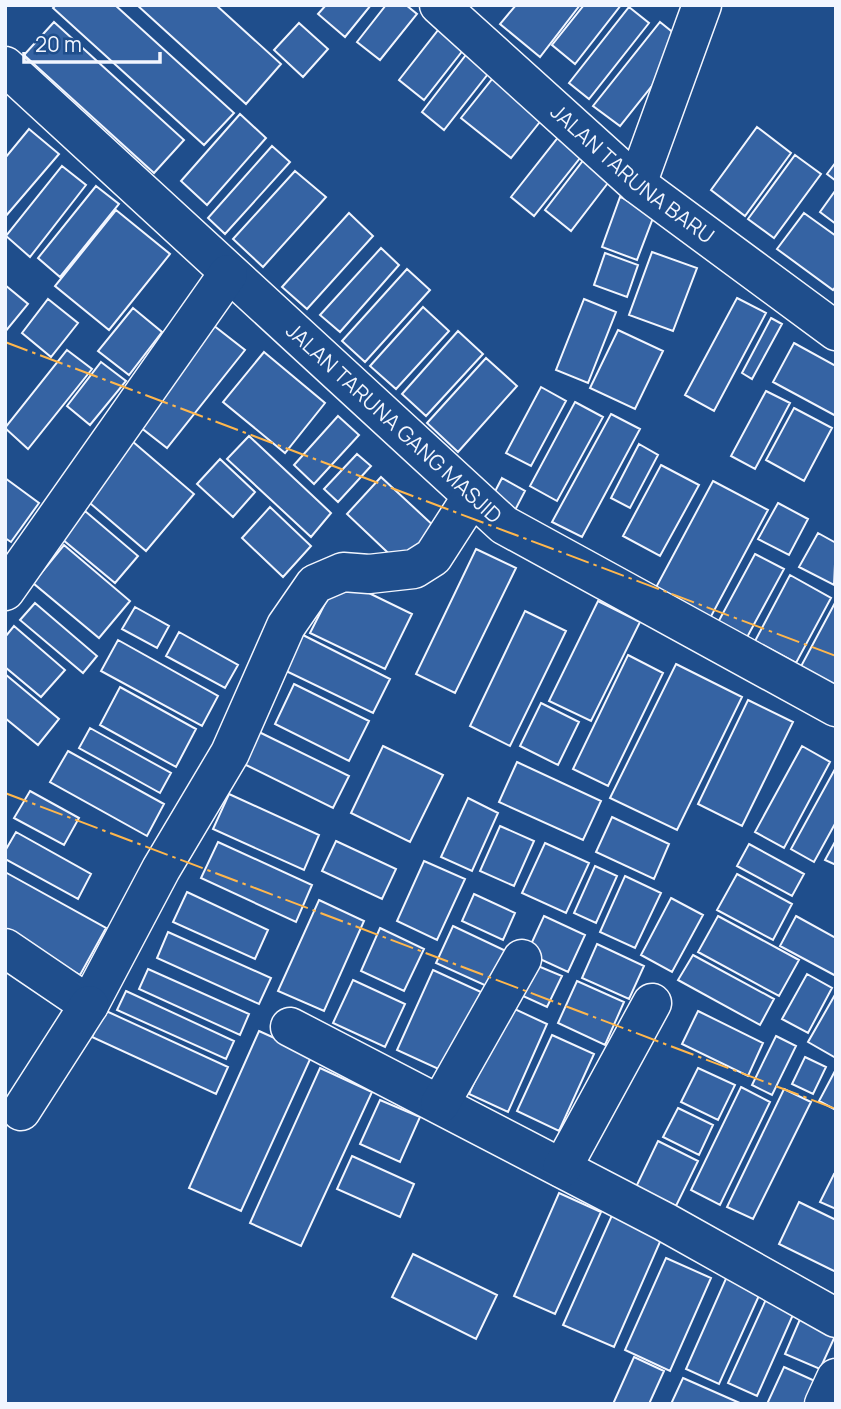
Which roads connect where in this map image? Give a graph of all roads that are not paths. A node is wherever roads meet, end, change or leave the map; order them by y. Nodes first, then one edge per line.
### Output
1 (439, 5) edge
2 (702, 5) edge
3 (5, 66) edge
4 (637, 184) junction
5 (228, 274) junction
6 (836, 331) edge
7 (471, 498) junction
8 (5, 591) edge
9 (836, 707) edge
10 (5, 948) edge
11 (522, 959) dead end
12 (652, 1003) dead end
13 (89, 1005) junction
14 (290, 1027) dead end
15 (440, 1104) junction
16 (21, 1111) dead end
17 (562, 1168) junction
18 (836, 1318) edge
19 (836, 1378) edge
20 (824, 1404) edge

1 - 4 street, JALAN TARUNA BARU
2 - 4 street
3 - 5 street, JALAN TARUNA GANG MASJID
4 - 6 street, JALAN TARUNA BARU
5 - 7 street, JALAN TARUNA GANG MASJID
5 - 8 street
7 - 9 street, JALAN TARUNA GANG MASJID
7 - 13 street
10 - 13 street
11 - 15 street
12 - 17 street
13 - 16 street
14 - 15 street
15 - 17 street
17 - 18 street
19 - 20 street

